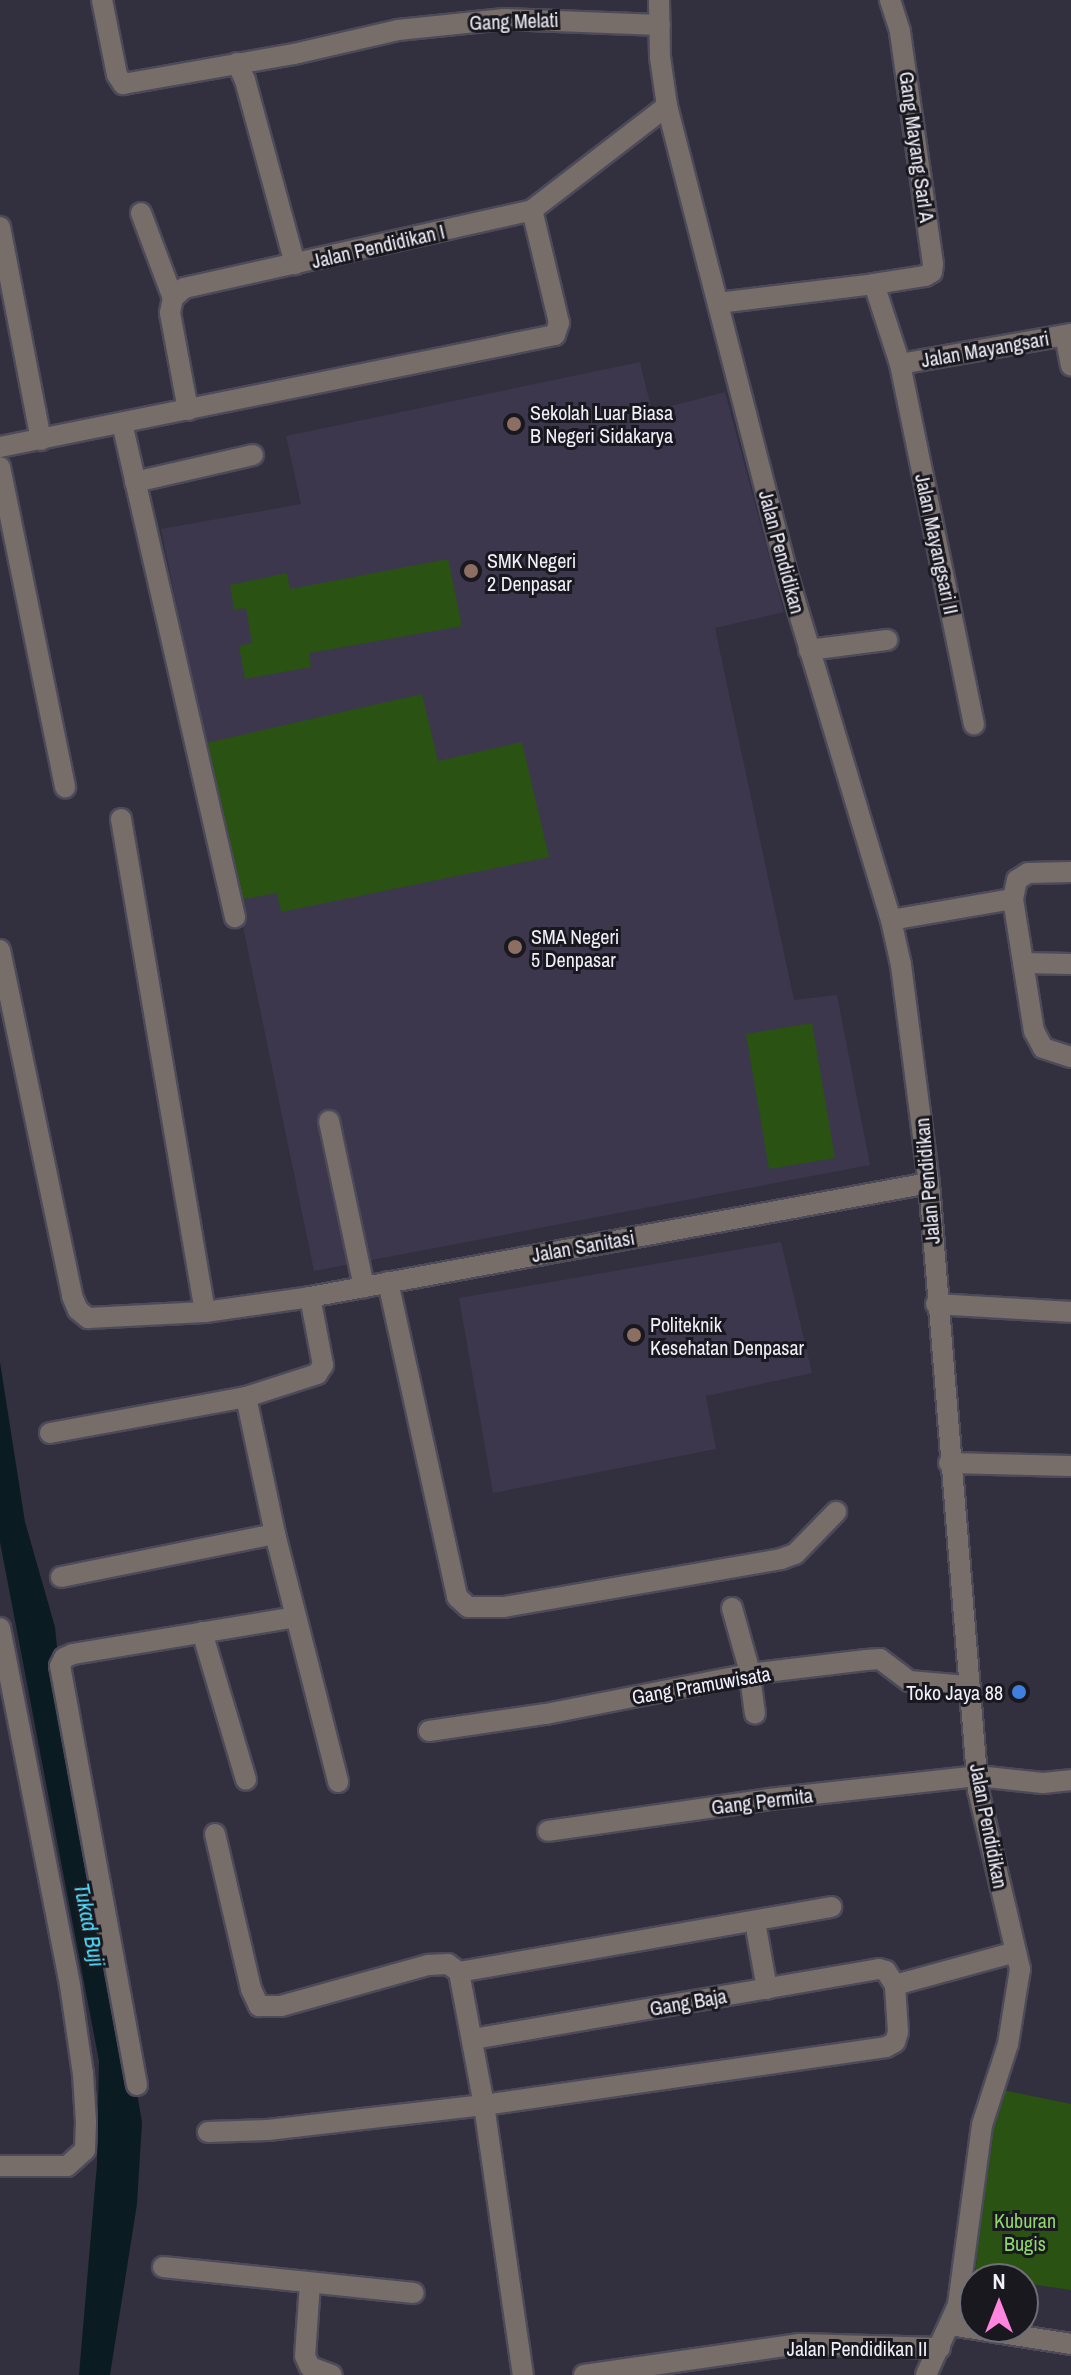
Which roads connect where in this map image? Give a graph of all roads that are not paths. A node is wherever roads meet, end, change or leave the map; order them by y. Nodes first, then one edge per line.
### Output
1 (102, 0) edge
2 (659, 0) edge
3 (890, 0) edge
4 (660, 25) junction
5 (237, 63) junction
6 (667, 106) junction
7 (532, 210) junction
8 (141, 213) dead end
9 (0, 227) edge
10 (295, 264) junction
11 (874, 284) junction
12 (173, 298) junction
13 (718, 303) junction
14 (1068, 334) edge
15 (900, 364) junction
16 (1071, 365) edge
17 (188, 410) junction
18 (122, 423) junction
19 (41, 440) junction
20 (0, 447) edge
21 (253, 455) dead end
22 (0, 467) edge
23 (135, 482) junction
24 (887, 640) dead end
25 (809, 650) junction
26 (974, 724) dead end
27 (65, 787) dead end
28 (121, 819) dead end
29 (1071, 872) edge
30 (1013, 899) junction
31 (235, 917) dead end
32 (891, 920) junction
33 (0, 950) edge
34 (1023, 963) junction
35 (1071, 964) edge
36 (1071, 1057) edge
37 (329, 1121) dead end
38 (929, 1183) junction
39 (388, 1282) junction
40 (364, 1287) junction
41 (310, 1297) junction
42 (936, 1304) junction
43 (205, 1312) junction
44 (1071, 1312) edge
45 (246, 1397) junction
46 (50, 1433) dead end
47 (949, 1463) junction
48 (1071, 1466) edge
49 (836, 1512) dead end
50 (275, 1534) junction
51 (61, 1577) dead end
52 (732, 1608) dead end
53 (296, 1617) junction
54 (0, 1628) edge
55 (202, 1632) junction
56 (749, 1674) junction
57 (967, 1686) junction
58 (755, 1714) dead end
59 (429, 1731) dead end
60 (977, 1776) junction
61 (246, 1780) dead end
62 (1071, 1780) edge
63 (338, 1782) dead end
64 (548, 1831) dead end
65 (215, 1834) dead end
66 (831, 1907) dead end
67 (755, 1922) junction
68 (1016, 1952) junction
69 (459, 1972) junction
70 (895, 1985) junction
71 (767, 1989) junction
72 (474, 2039) junction
73 (137, 2085) dead end
74 (484, 2105) junction
75 (208, 2132) dead end
76 (0, 2166) edge
77 (163, 2267) dead end
78 (310, 2283) junction
79 (414, 2293) dead end
80 (950, 2325) junction
81 (1071, 2344) edge
82 (940, 2348) junction
83 (332, 2375) edge
84 (523, 2375) edge
85 (584, 2375) edge
86 (926, 2375) edge

1 - 5 street, Gang Melati
2 - 4 street, Jalan Pendidikan
3 - 11 street, Gang Mayang SarI A
4 - 5 street, Gang Melati
4 - 6 street, Jalan Pendidikan
5 - 10 street
6 - 7 street, Jalan Pendidikan I
6 - 13 street, Jalan Pendidikan
7 - 10 street, Jalan Pendidikan I
7 - 17 street
8 - 12 street
9 - 19 street
10 - 12 street, Jalan Pendidikan I
11 - 13 street
11 - 15 street, Jalan Mayangsari
12 - 17 street
13 - 25 street, Jalan Pendidikan
14 - 15 street, Jalan Mayangsari
14 - 16 street
15 - 26 street, Jalan Mayangsari II
17 - 18 street
18 - 19 street
18 - 23 street
19 - 20 street
21 - 23 street
22 - 27 street
23 - 31 street
24 - 25 street
25 - 32 street, Jalan Pendidikan
28 - 43 street
29 - 30 street
30 - 32 street
30 - 34 street
32 - 38 street, Jalan Pendidikan
33 - 43 street, Jalan Sanitasi
34 - 35 street
34 - 36 street
37 - 40 street
38 - 39 street, Jalan Sanitasi
38 - 42 street, Jalan Pendidikan
39 - 40 street, Jalan Sanitasi
39 - 49 street
40 - 41 street, Jalan Sanitasi
41 - 43 street, Jalan Sanitasi
41 - 45 street
42 - 44 street
42 - 47 street, Jalan Pendidikan
45 - 46 street
45 - 50 street
47 - 48 street
47 - 57 street, Jalan Pendidikan
50 - 51 street
50 - 53 street
52 - 56 street
53 - 55 street
53 - 63 street
54 - 76 street
55 - 61 street
55 - 73 street
56 - 57 street, Gang Pramuwisata
56 - 58 street
56 - 59 street, Gang Pramuwisata
57 - 60 street, Jalan Pendidikan
60 - 62 street, Gang Permita
60 - 64 street, Gang Permita
60 - 68 street, Jalan Pendidikan
65 - 69 street
66 - 67 street
67 - 69 street
67 - 71 street
68 - 70 street
68 - 80 street, Jalan Pendidikan
69 - 72 street
70 - 71 street, Gang Baja
70 - 74 street
71 - 72 street, Gang Baja
72 - 74 street
74 - 75 street
74 - 84 street
77 - 78 street
78 - 79 street
78 - 83 street
80 - 81 street
80 - 82 street, Jalan Pendidikan
82 - 85 street, Jalan Pendidikan II
82 - 86 street, Jalan Pendidikan

